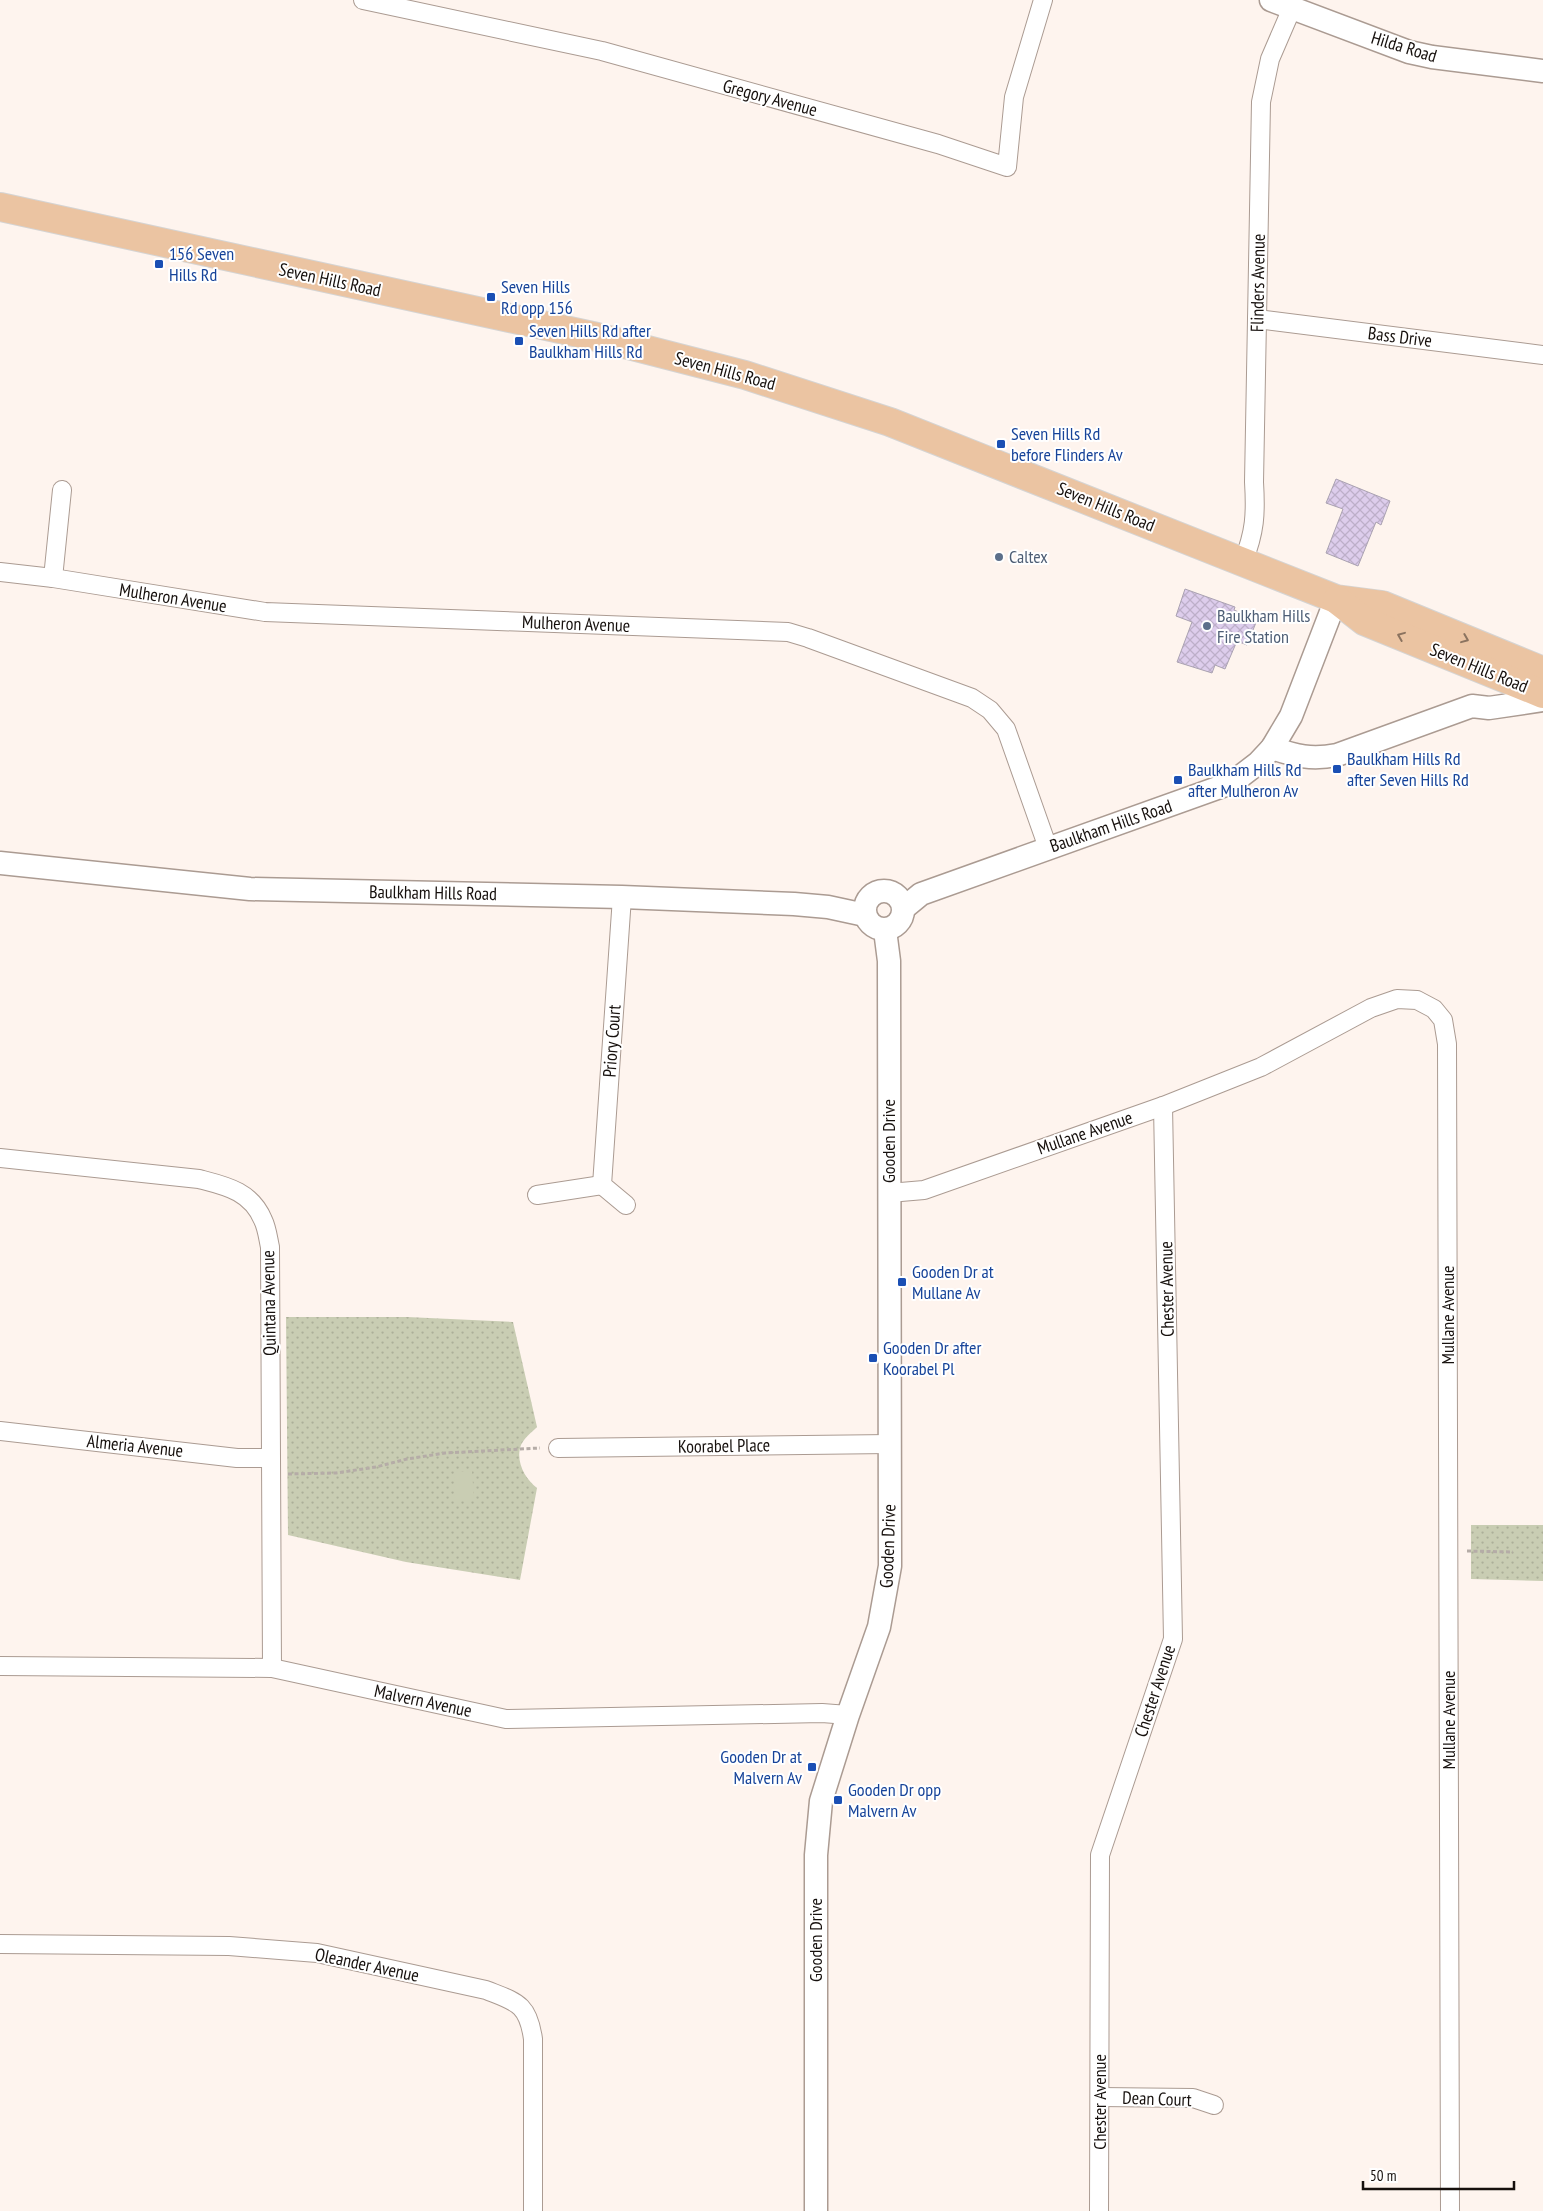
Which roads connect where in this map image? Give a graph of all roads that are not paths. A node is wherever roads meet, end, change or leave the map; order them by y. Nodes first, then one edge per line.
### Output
1 (363, 0) edge
2 (1043, 0) edge
3 (1271, 0) edge
4 (1292, 8) junction
5 (1543, 71) edge
6 (0, 208) edge
7 (1257, 319) junction
8 (1543, 355) edge
9 (62, 490) dead end
10 (1243, 562) junction
11 (0, 572) edge
12 (53, 578) junction
13 (1336, 599) junction
14 (1543, 671) edge
15 (1543, 694) edge
16 (1543, 700) edge
17 (1272, 748) junction
18 (1048, 848) junction
19 (0, 863) edge
20 (622, 897) junction
21 (904, 908) junction
22 (865, 916) junction
23 (885, 930) junction
24 (1163, 1106) junction
25 (0, 1158) edge
26 (602, 1185) junction
27 (889, 1193) junction
28 (537, 1195) dead end
29 (626, 1205) dead end
30 (0, 1431) edge
31 (890, 1444) junction
32 (558, 1448) road end
33 (270, 1466) junction
34 (0, 1666) edge
35 (272, 1668) junction
36 (848, 1715) junction
37 (0, 1944) edge
38 (1100, 2097) junction
39 (1214, 2105) dead end
40 (533, 2211) edge
41 (816, 2211) edge
42 (1099, 2211) edge
43 (1450, 2211) edge

1 - 2 street, Gregory Avenue
3 - 4 street, Hilda Road
4 - 5 street, Hilda Road
4 - 7 street, Flinders Avenue
6 - 10 main road, Seven Hills Road
7 - 8 street, Bass Drive
7 - 10 street, Flinders Avenue
9 - 12 street
10 - 13 main road, Seven Hills Road
11 - 12 street, Mulheron Avenue
12 - 18 street, Mulheron Avenue
13 -> 14 main road, Seven Hills Road
15 -> 13 main road, Seven Hills Road
13 - 17 street, Baulkham Hills Road
16 - 17 street
17 - 18 street, Baulkham Hills Road
18 - 21 street, Baulkham Hills Road
19 - 20 street, Baulkham Hills Road
20 - 22 street, Baulkham Hills Road
20 - 26 street, Priory Court
21 - 22 street
21 - 23 street
22 - 23 street
23 - 27 street, Gooden Drive
24 - 27 street, Mullane Avenue
24 - 38 street, Chester Avenue
24 - 43 street, Mullane Avenue
25 - 33 street, Quintana Avenue
26 - 28 street
26 - 29 street
27 - 31 street, Gooden Drive
30 - 33 street, Almeria Avenue
31 - 32 street, Koorabel Place
31 - 36 street, Gooden Drive
33 - 35 street, Quintana Avenue
34 - 35 street, Malvern Avenue
35 - 36 street, Malvern Avenue
36 - 41 street, Gooden Drive
37 - 40 street, Oleander Avenue
38 - 39 street, Dean Court
38 - 42 street, Chester Avenue

